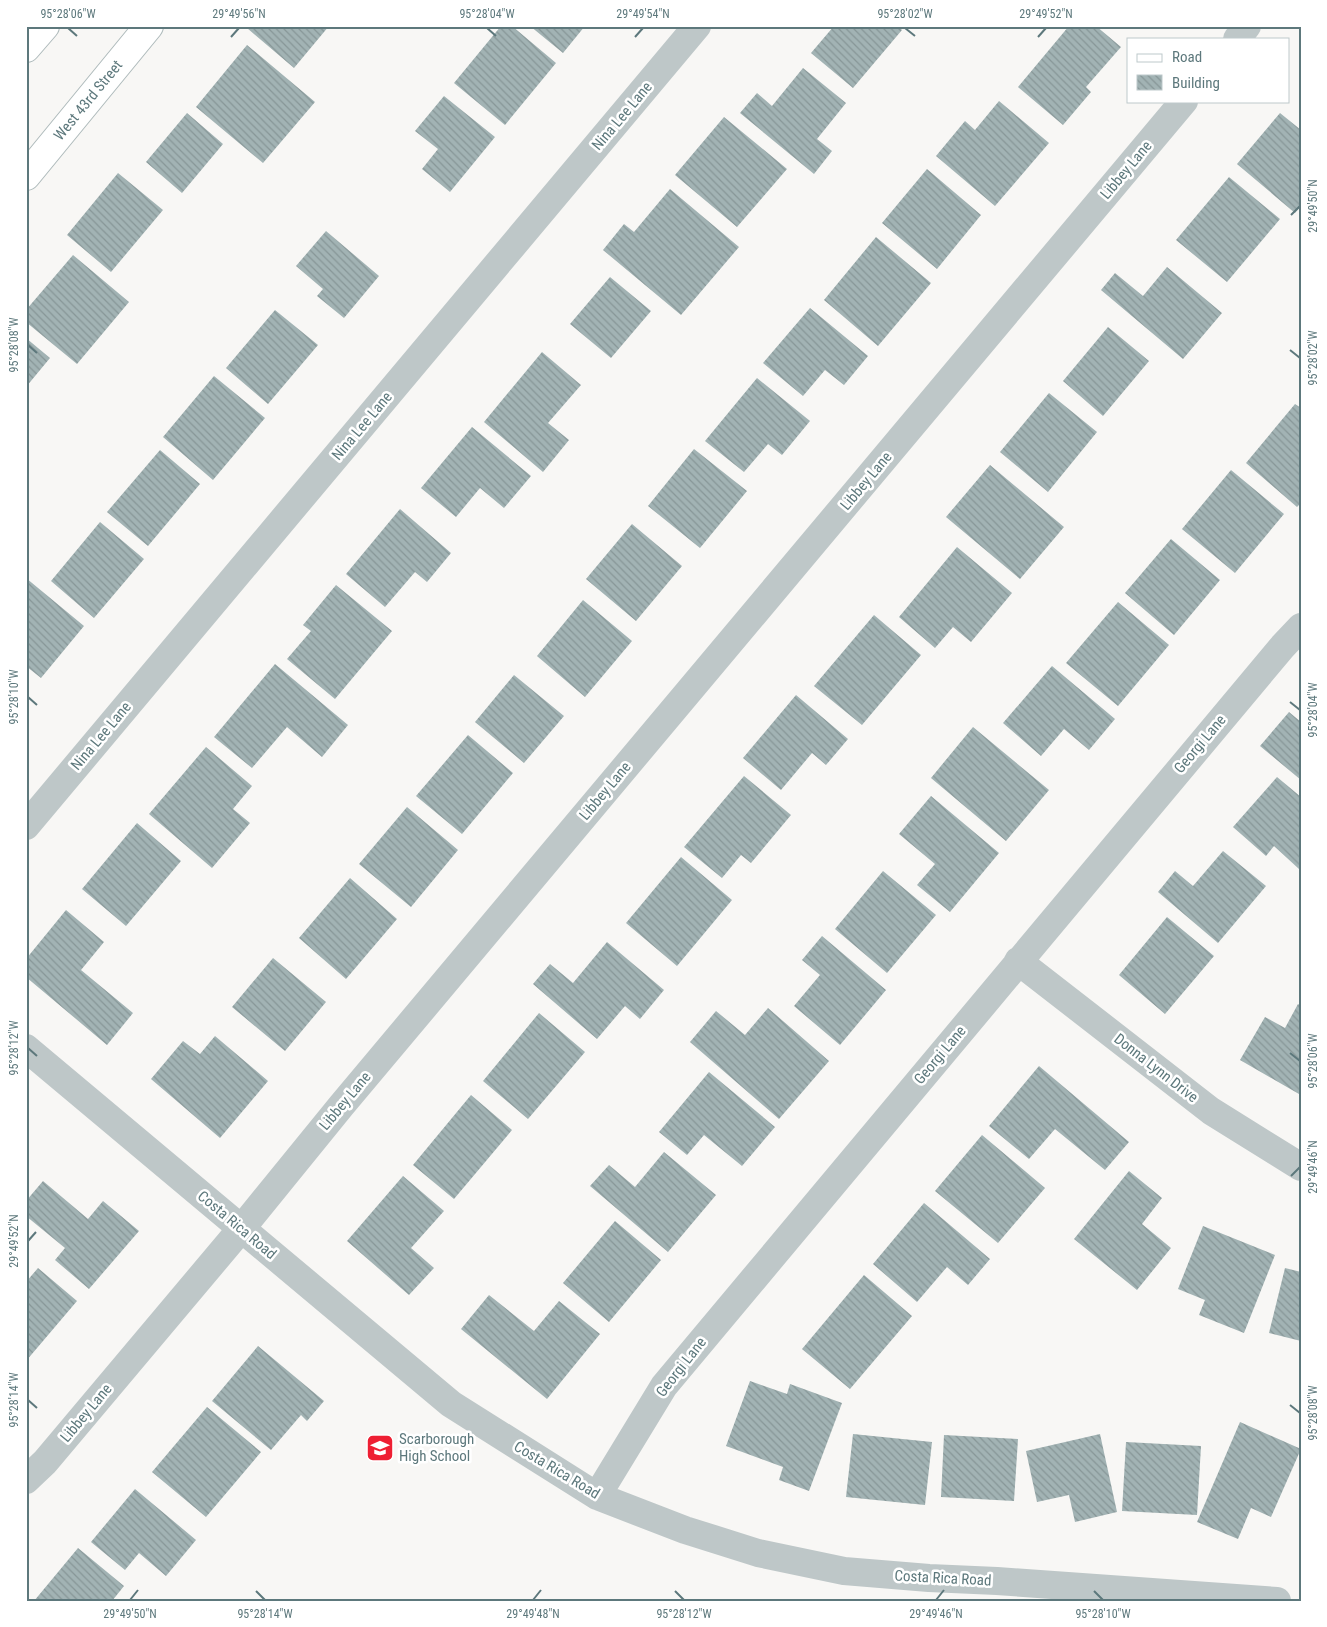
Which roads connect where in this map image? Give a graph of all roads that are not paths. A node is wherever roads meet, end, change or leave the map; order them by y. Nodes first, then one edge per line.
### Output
1 (44, 26) edge
2 (697, 26) edge
3 (1247, 26) edge
4 (138, 30) edge
5 (1238, 38) edge
6 (26, 48) edge
7 (1183, 102) edge
8 (26, 176) edge
9 (1301, 626) edge
10 (26, 826) edge
11 (1018, 961) junction
12 (26, 1048) edge
13 (1301, 1167) edge
14 (241, 1228) junction
15 (26, 1480) edge
16 (596, 1496) junction
17 (1277, 1601) edge

1 - 6 main road
2 - 10 street, Nina Lee Lane
3 - 5 street
4 - 8 main road, West 43rd Street
7 - 14 street, Libbey Lane
9 - 11 street, Georgi Lane
11 - 13 street, Donna Lynn Drive
11 - 16 street, Georgi Lane
12 - 14 street, Costa Rica Road
14 - 15 street, Libbey Lane
14 - 16 street, Costa Rica Road
16 - 17 street, Costa Rica Road

